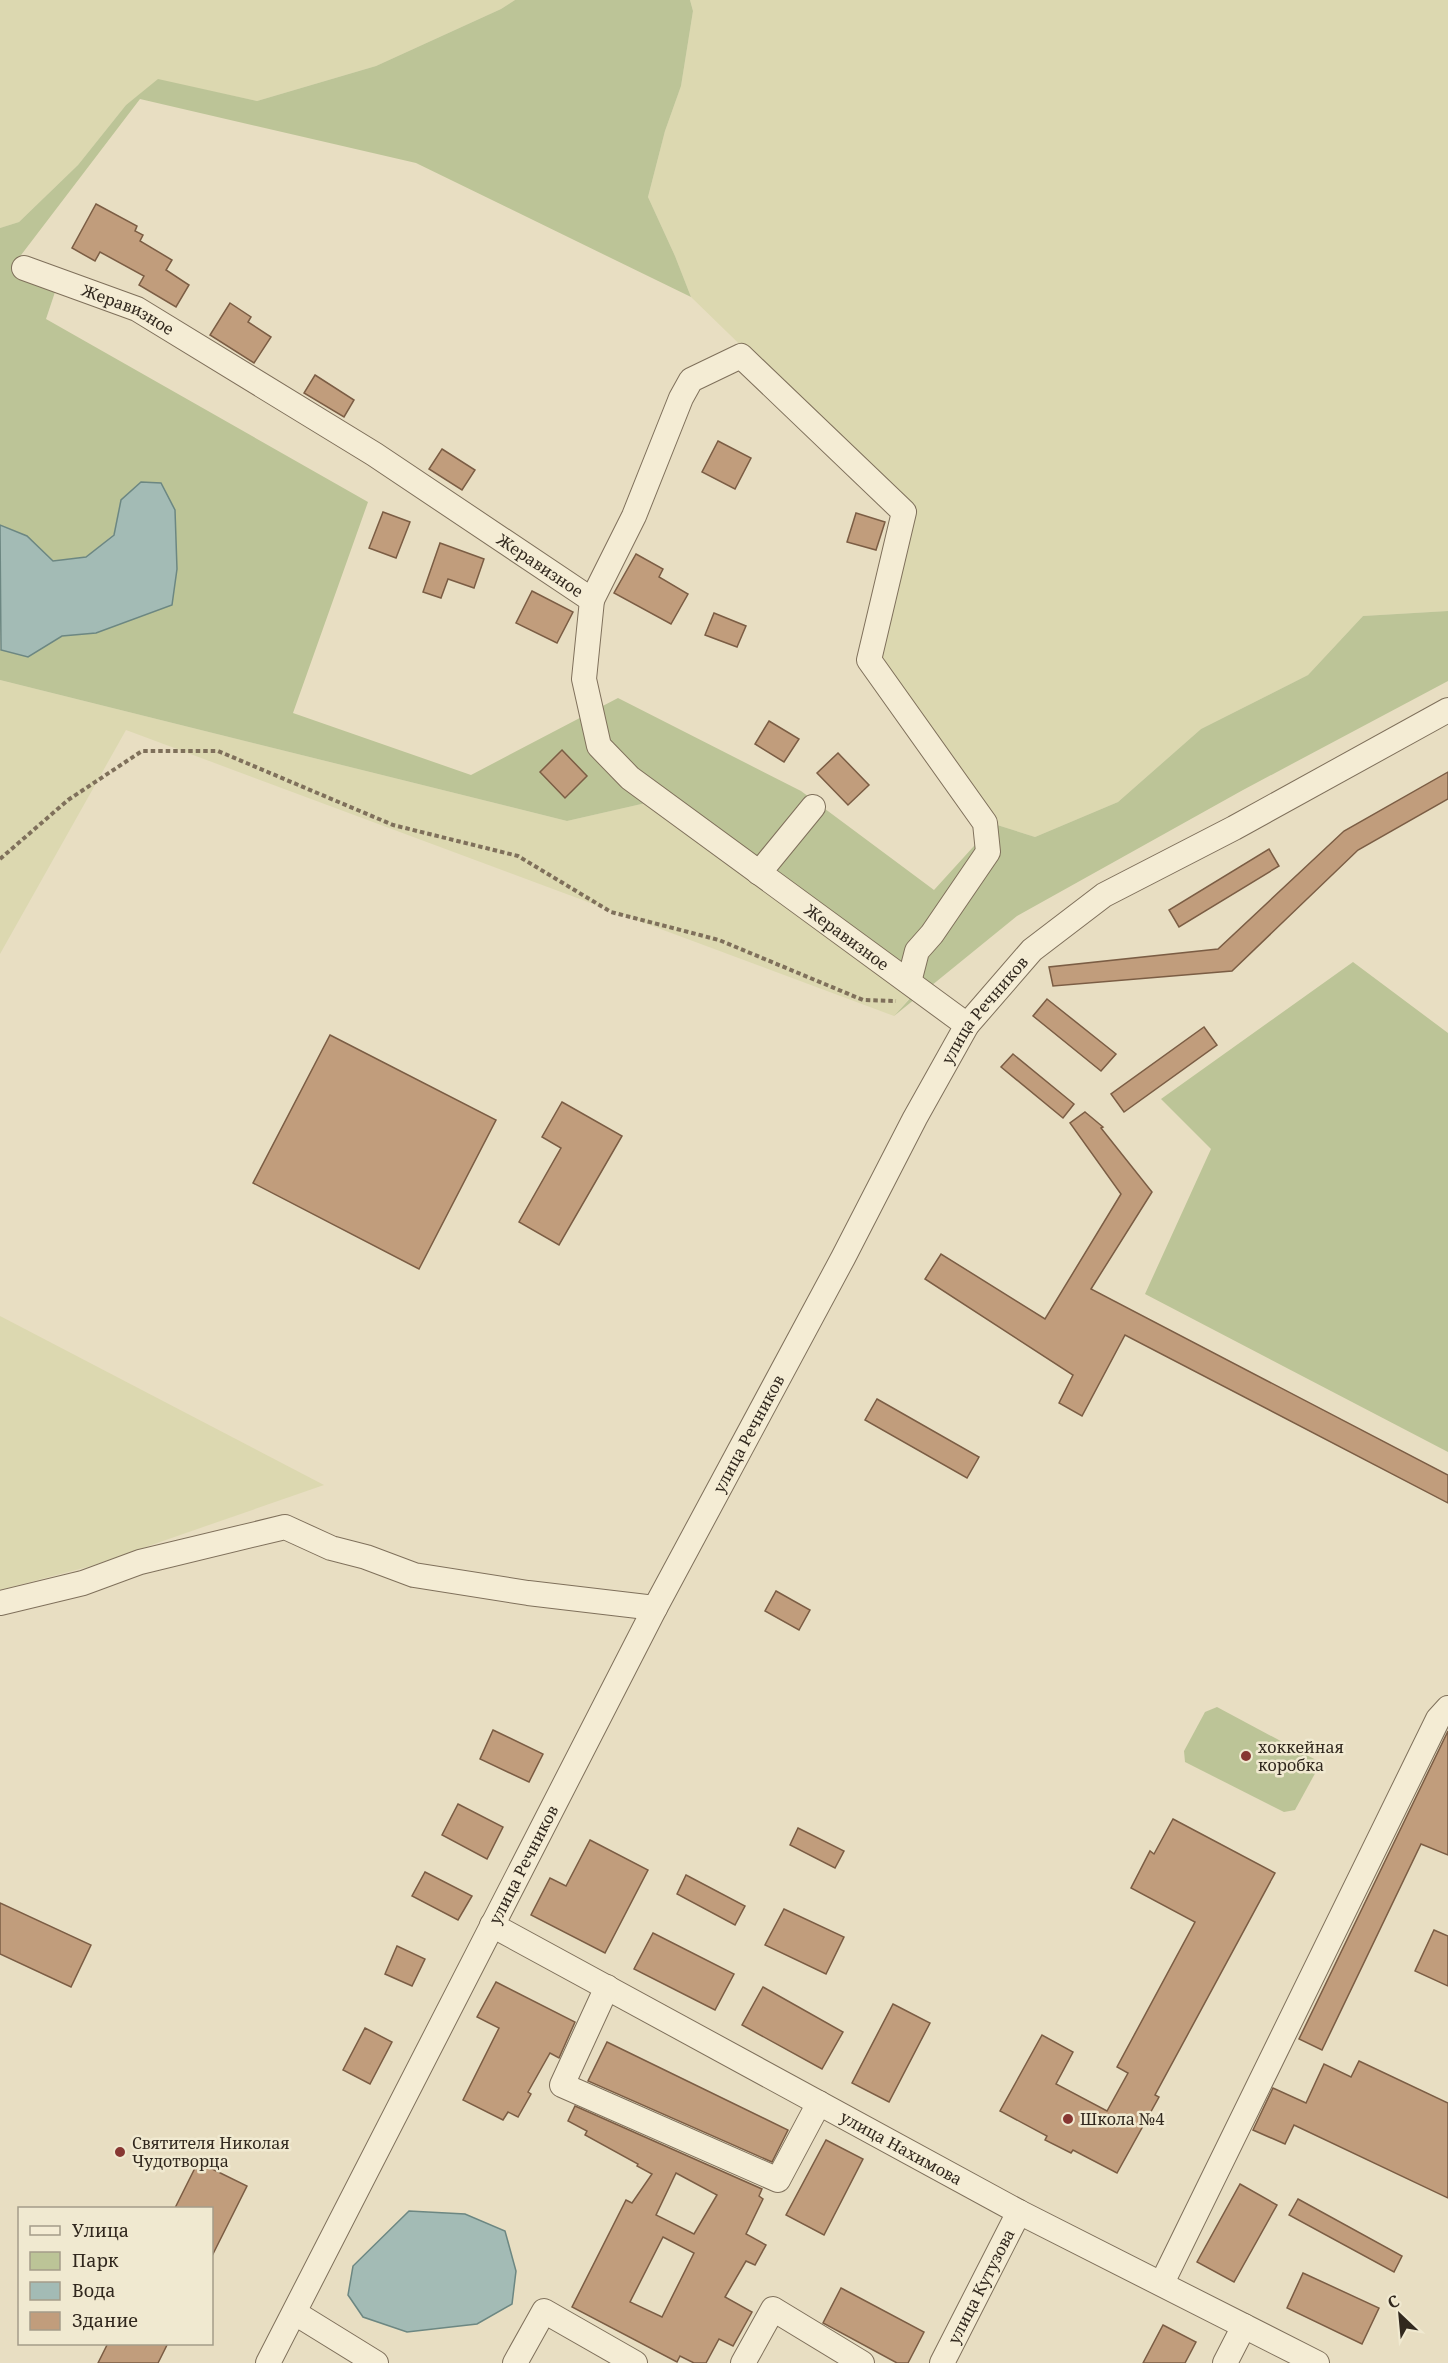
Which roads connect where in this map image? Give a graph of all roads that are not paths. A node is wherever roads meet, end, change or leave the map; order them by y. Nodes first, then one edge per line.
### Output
1 (24, 268) dead end
2 (592, 600) junction
3 (1448, 710) edge
4 (813, 807) dead end
5 (759, 873) junction
6 (909, 982) junction
7 (967, 1025) junction
8 (0, 1603) edge
9 (655, 1608) junction
10 (1448, 1708) edge
11 (492, 1924) junction
12 (607, 1987) junction
13 (819, 2103) junction
14 (1019, 2212) junction
15 (1162, 2283) junction
16 (295, 2313) junction
17 (1244, 2326) junction
18 (268, 2363) edge
19 (376, 2363) edge
20 (515, 2363) edge
21 (635, 2363) edge
22 (743, 2363) edge
23 (862, 2363) edge
24 (942, 2363) edge
25 (1225, 2363) edge
26 (1317, 2363) edge

1 - 2 street, Жеравизное
2 - 5 street, Жеравизное
2 - 6 street
3 - 7 street, улица Речников
4 - 5 street
5 - 6 street, Жеравизное
6 - 7 street, Жеравизное
7 - 9 street, улица Речников
8 - 9 street
9 - 11 street, улица Речников
10 - 15 street
11 - 12 street, улица Нахимова
11 - 16 street, улица Речников
12 - 13 street, улица Нахимова
12 - 13 street
13 - 14 street, улица Нахимова
14 - 15 street, улица Нахимова
14 - 24 street, улица Кутузова
15 - 17 street, улица Нахимова
16 - 18 street, улица Речников
16 - 19 street
17 - 25 street
17 - 26 street, улица Нахимова
20 - 21 street
22 - 23 street

